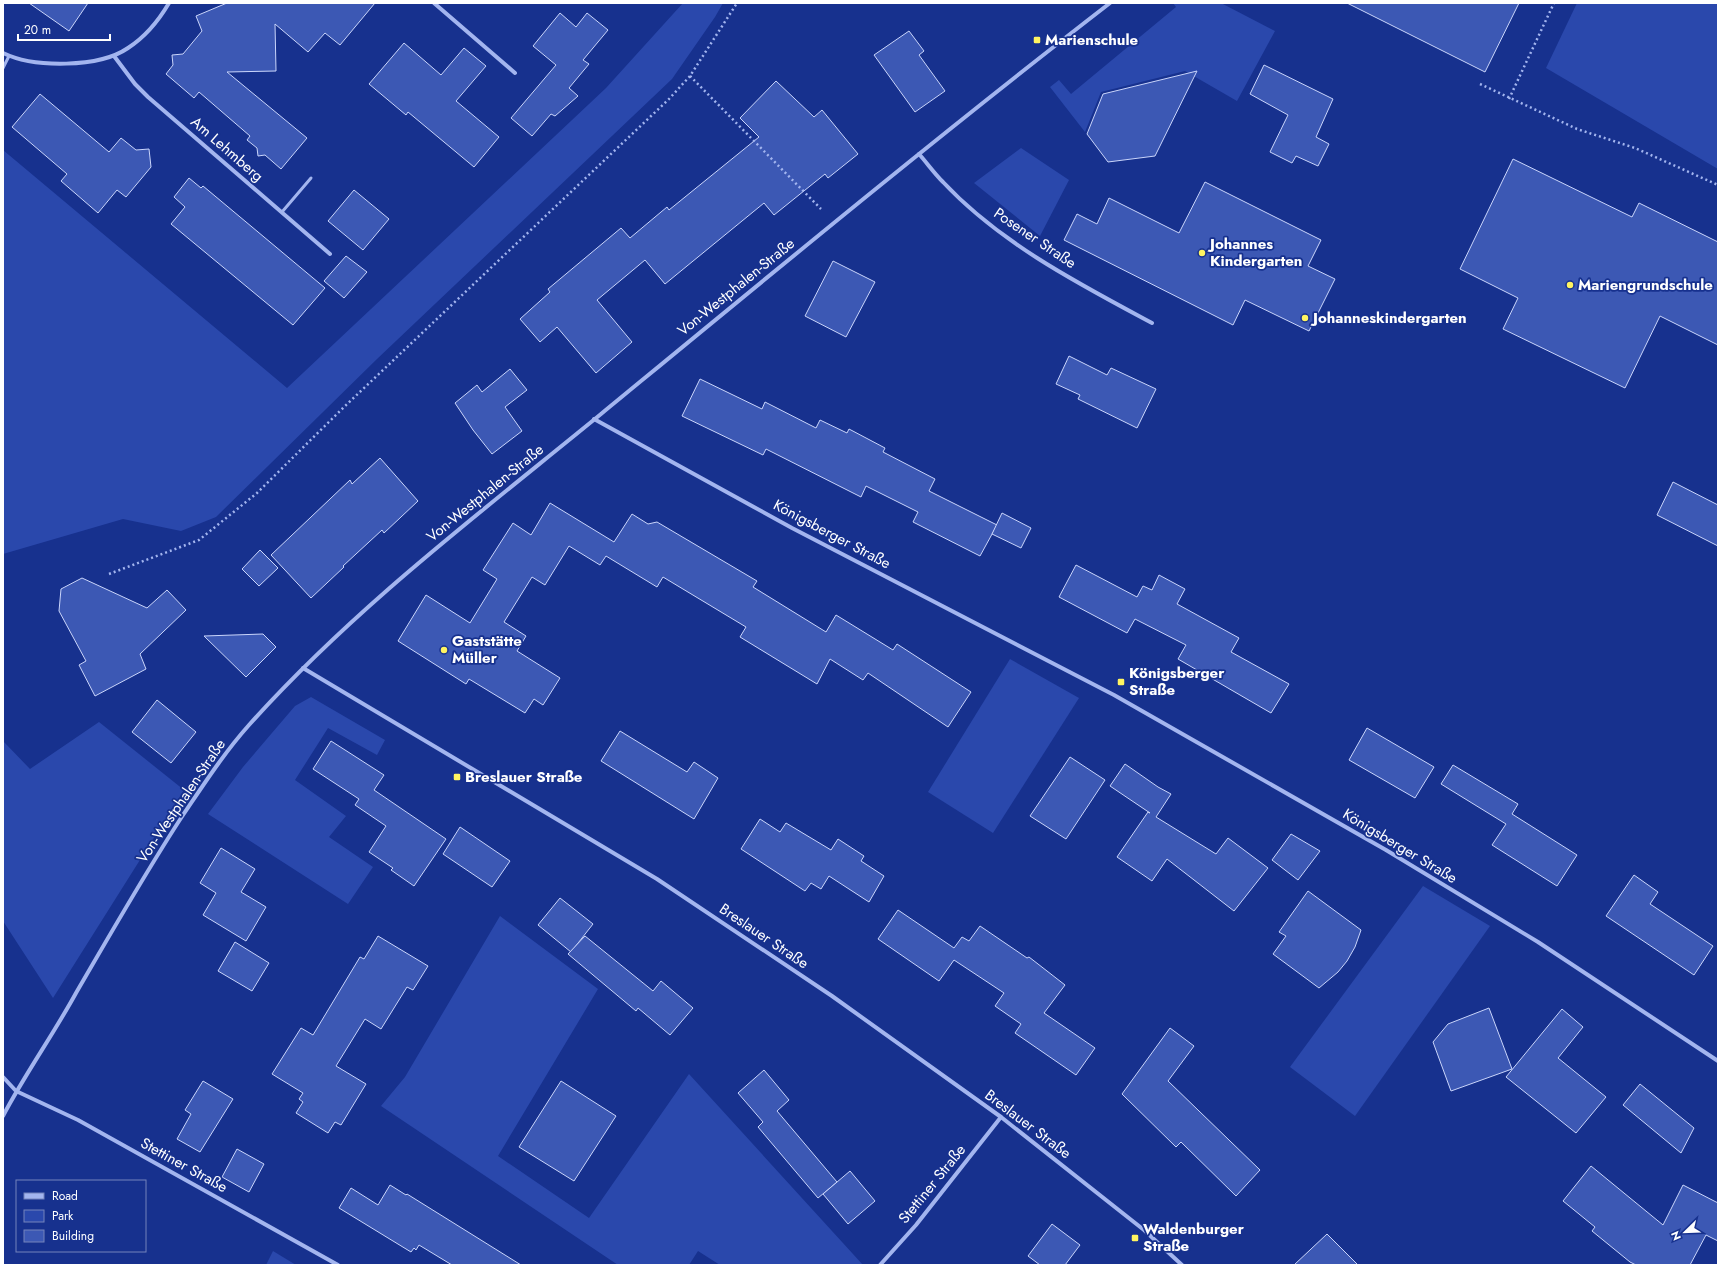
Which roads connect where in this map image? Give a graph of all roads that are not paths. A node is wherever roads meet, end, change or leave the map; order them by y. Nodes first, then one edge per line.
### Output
1 (169, 3) edge
2 (434, 3) edge
3 (1110, 3) edge
4 (3, 53) edge
5 (9, 56) junction
6 (114, 56) junction
7 (3, 68) edge
8 (515, 73) dead end
9 (919, 154) junction
10 (311, 178) dead end
11 (282, 212) junction
12 (330, 254) dead end
13 (1152, 322) dead end
14 (594, 419) junction
15 (304, 668) junction
16 (1718, 1061) edge
17 (3, 1077) edge
18 (16, 1091) junction
19 (3, 1116) edge
20 (1001, 1117) junction
21 (338, 1265) edge
22 (880, 1265) edge
23 (1182, 1265) edge

1 - 6 street
2 - 8 street
3 - 9 street, Von-Westphalen-Straße
4 - 5 street
5 - 6 street
5 - 7 lane
6 - 11 street, Am Lehmberg
9 - 13 street, Posener Straße
9 - 14 street, Von-Westphalen-Straße
10 - 11 lane
11 - 12 street, Am Lehmberg
14 - 15 street, Von-Westphalen-Straße
14 - 16 street, Königsberger Straße
15 - 18 street, Von-Westphalen-Straße
15 - 20 street, Breslauer Straße
17 - 18 street
18 - 19 street, Von-Westphalen-Straße
18 - 21 street, Stettiner Straße
20 - 22 street, Stettiner Straße
20 - 23 street, Breslauer Straße

